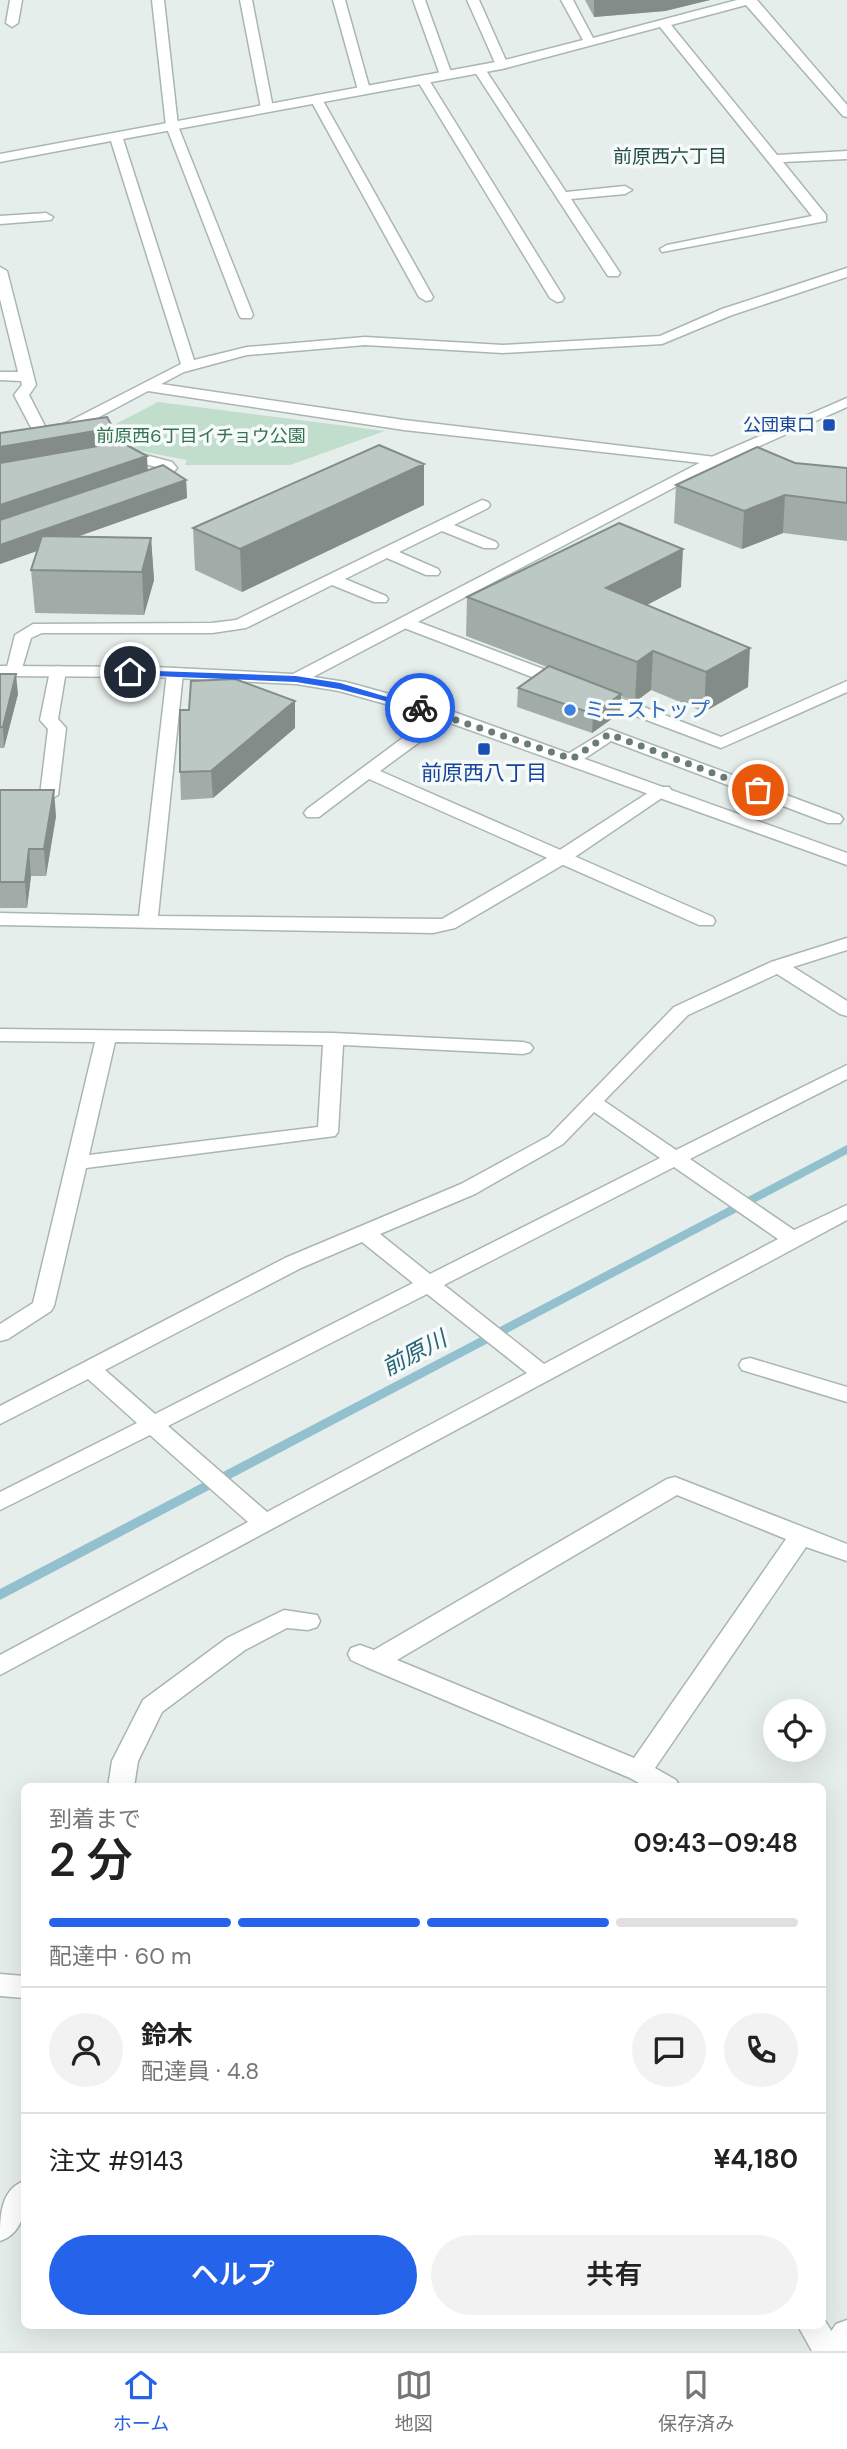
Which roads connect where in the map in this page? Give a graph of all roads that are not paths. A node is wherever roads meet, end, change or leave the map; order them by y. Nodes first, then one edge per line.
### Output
1 (16, 0) edge
2 (158, 0) edge
3 (246, 0) edge
4 (339, 0) edge
5 (419, 0) edge
6 (473, 0) edge
7 (566, 0) edge
8 (749, 0) edge
9 (12, 23) dead end
10 (663, 23) junction
11 (590, 43) junction
12 (502, 65) junction
13 (479, 69) junction
14 (446, 75) junction
15 (423, 79) junction
16 (364, 90) junction
17 (316, 99) junction
18 (267, 108) junction
19 (847, 113) edge
20 (172, 126) junction
21 (116, 136) junction
22 (847, 155) edge
23 (0, 158) edge
24 (775, 159) junction
25 (625, 190) dead end
26 (562, 196) junction
27 (46, 217) dead end
28 (0, 220) edge
29 (667, 249) dead end
30 (0, 271) edge
31 (847, 272) edge
32 (613, 273) dead end
33 (426, 297) dead end
34 (557, 298) dead end
35 (246, 315) dead end
36 (189, 366) junction
37 (0, 376) edge
38 (27, 377) junction
39 (148, 387) junction
40 (847, 402) edge
41 (40, 432) junction
42 (0, 439) edge
43 (108, 455) edge
44 (712, 462) junction
45 (754, 467) edge
46 (136, 485) edge
47 (482, 505) dead end
48 (441, 525) junction
49 (490, 545) dead end
50 (386, 552) junction
51 (432, 572) dead end
52 (332, 579) junction
53 (380, 599) dead end
54 (405, 622) junction
55 (7, 671) edge
56 (58, 671) junction
57 (175, 673) junction
58 (296, 679) junction
59 (847, 686) edge
60 (445, 715) junction
61 (572, 759) junction
62 (366, 772) junction
63 (663, 791) junction
64 (49, 795) edge
65 (313, 813) dead end
66 (834, 818) dead end
67 (559, 859) junction
68 (847, 859) edge
69 (0, 919) edge
70 (706, 921) dead end
71 (148, 923) junction
72 (847, 944) edge
73 (778, 966) junction
74 (847, 1010) edge
75 (0, 1035) edge
76 (107, 1035) junction
77 (332, 1039) junction
78 (523, 1048) dead end
79 (847, 1071) edge
80 (592, 1102) junction
81 (676, 1158) junction
82 (78, 1162) junction
83 (847, 1211) edge
84 (366, 1234) junction
85 (794, 1240) junction
86 (429, 1284) junction
87 (0, 1334) edge
88 (750, 1365) dead end
89 (92, 1370) junction
90 (542, 1374) junction
91 (847, 1395) edge
92 (0, 1416) edge
93 (152, 1425) junction
94 (0, 1502) edge
95 (264, 1523) junction
96 (801, 1535) junction
97 (847, 1553) edge
98 (308, 1621) dead end
99 (0, 1666) edge
100 (639, 1771) junction
101 (122, 1783) edge
102 (660, 1783) edge
103 (0, 1985) edge
104 (21, 1987) edge
105 (21, 2198) edge
106 (0, 2229) edge
107 (815, 2329) edge
108 (847, 2333) edge
109 (831, 2351) edge

1 - 9 street
2 - 20 street
3 - 18 street
4 - 16 street
5 - 14 street
6 - 12 street
7 - 11 street
8 - 10 street
8 - 19 street
10 - 11 street
10 - 24 street
11 - 12 street
12 - 13 street
13 - 14 street
13 - 26 street
14 - 15 street
15 - 16 street
15 - 34 street
16 - 17 street
17 - 18 street
17 - 33 street
18 - 20 street
20 - 21 street
20 - 35 street
21 - 23 street
21 - 36 street
22 - 24 street
24 - 29 street
25 - 26 street
26 - 32 street
27 - 28 street
30 - 38 street
31 - 36 street
36 - 39 street
37 - 38 street
38 - 41 street
39 - 41 street
39 - 44 street
40 - 44 street
41 - 42 street
43 - 46 street
44 - 45 street
44 - 54 street
47 - 48 street
48 - 49 street
48 - 50 street
50 - 51 street
50 - 52 street
52 - 53 street
52 - 55 street
54 - 58 street
54 - 59 street
55 - 56 street
56 - 57 street
56 - 64 street
57 - 58 street
57 - 71 street
58 - 60 street
60 - 61 street
60 - 62 street
61 - 63 street
61 - 66 street
62 - 65 street
62 - 67 street
63 - 67 street
63 - 68 street
67 - 70 street
67 - 71 street
69 - 71 street
72 - 73 street
73 - 74 street
73 - 80 street
75 - 76 street
76 - 77 street
76 - 82 street
77 - 78 street
77 - 82 street
79 - 81 street
80 - 81 street
80 - 84 street
81 - 85 street
81 - 86 street
82 - 87 street
83 - 85 street
84 - 86 street
84 - 89 street
85 - 90 street
86 - 90 street
86 - 93 street
88 - 91 street
89 - 92 street
89 - 93 street
90 - 95 street
93 - 94 street
93 - 95 street
95 - 99 street
96 - 97 street
96 - 100 street
96 - 100 street
98 - 101 street
100 - 102 street
103 - 104 street
105 - 106 street
107 - 109 street
108 - 109 street

